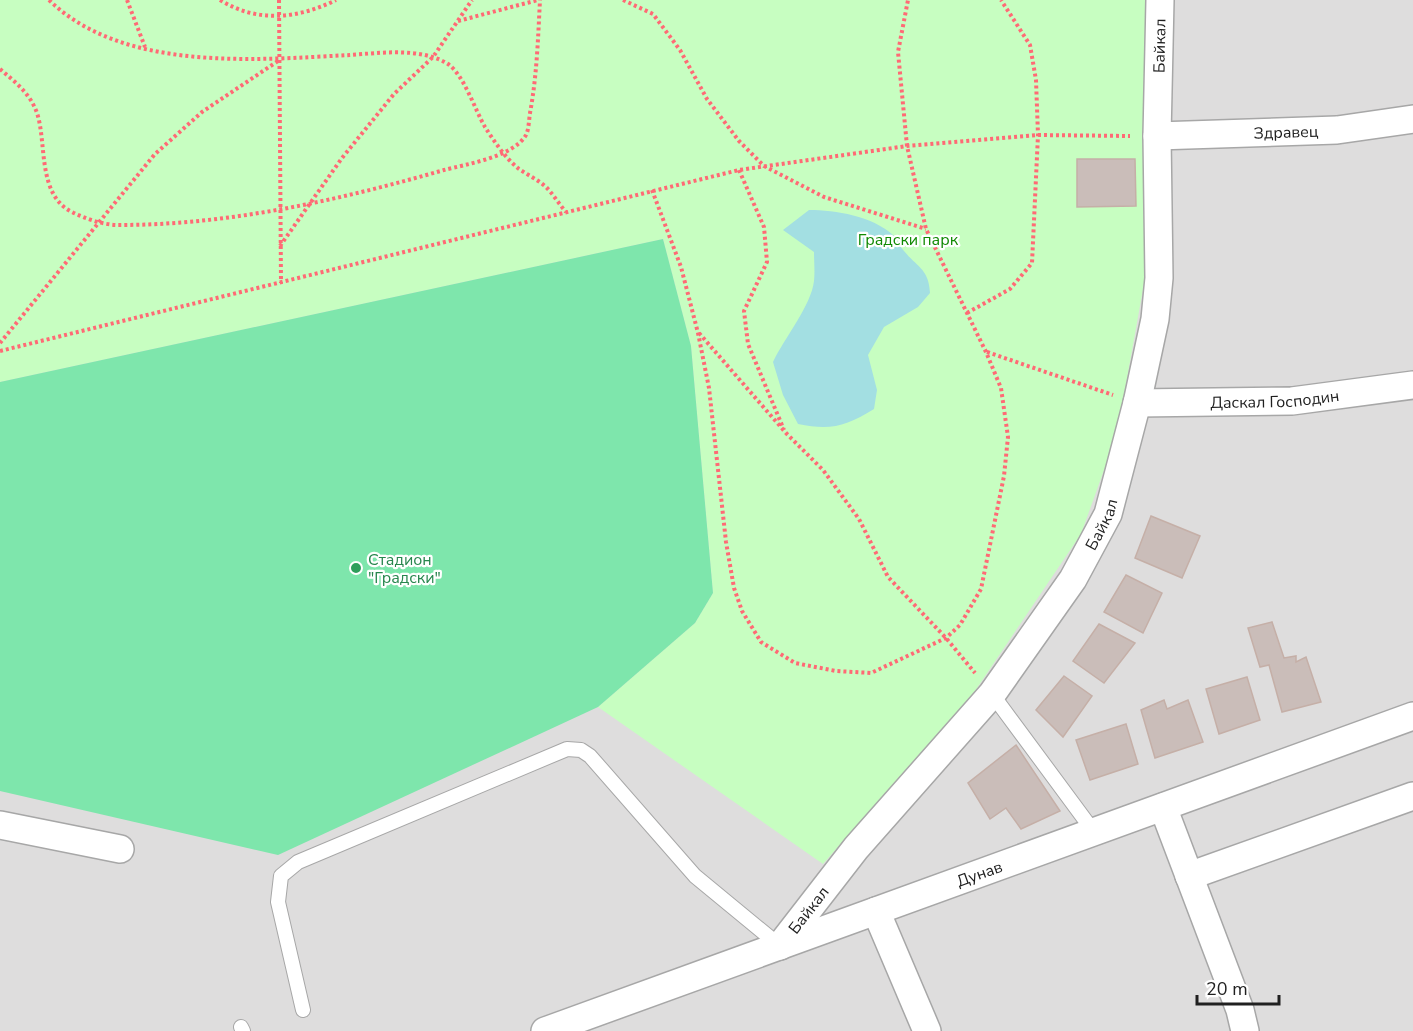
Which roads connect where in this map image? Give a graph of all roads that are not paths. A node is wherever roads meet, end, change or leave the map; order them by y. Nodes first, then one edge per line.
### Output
1 (1160, 0) edge
2 (1413, 119) edge
3 (1157, 136) junction
4 (1413, 385) edge
5 (1137, 403) junction
6 (992, 694) junction
7 (1413, 716) edge
8 (1413, 796) edge
9 (1163, 807) junction
10 (0, 825) edge
11 (1094, 832) junction
12 (120, 849) dead end
13 (1189, 876) junction
14 (876, 911) junction
15 (780, 946) junction
16 (303, 1010) dead end
17 (558, 1028) edge
18 (927, 1031) edge
19 (1245, 1031) edge

1 - 3 street, Байкал
2 - 3 street, Здравец
3 - 5 street, Байкал
4 - 5 street, Даскал Господин
5 - 6 street, Байкал
6 - 11 lane
6 - 15 street, Байкал
7 - 9 street, Дунав
8 - 13 street
9 - 11 street, Дунав
9 - 13 street
10 - 12 street
11 - 14 street, Дунав
13 - 19 street
14 - 15 street, Дунав
14 - 18 street
15 - 16 lane
15 - 17 street, Дунав

